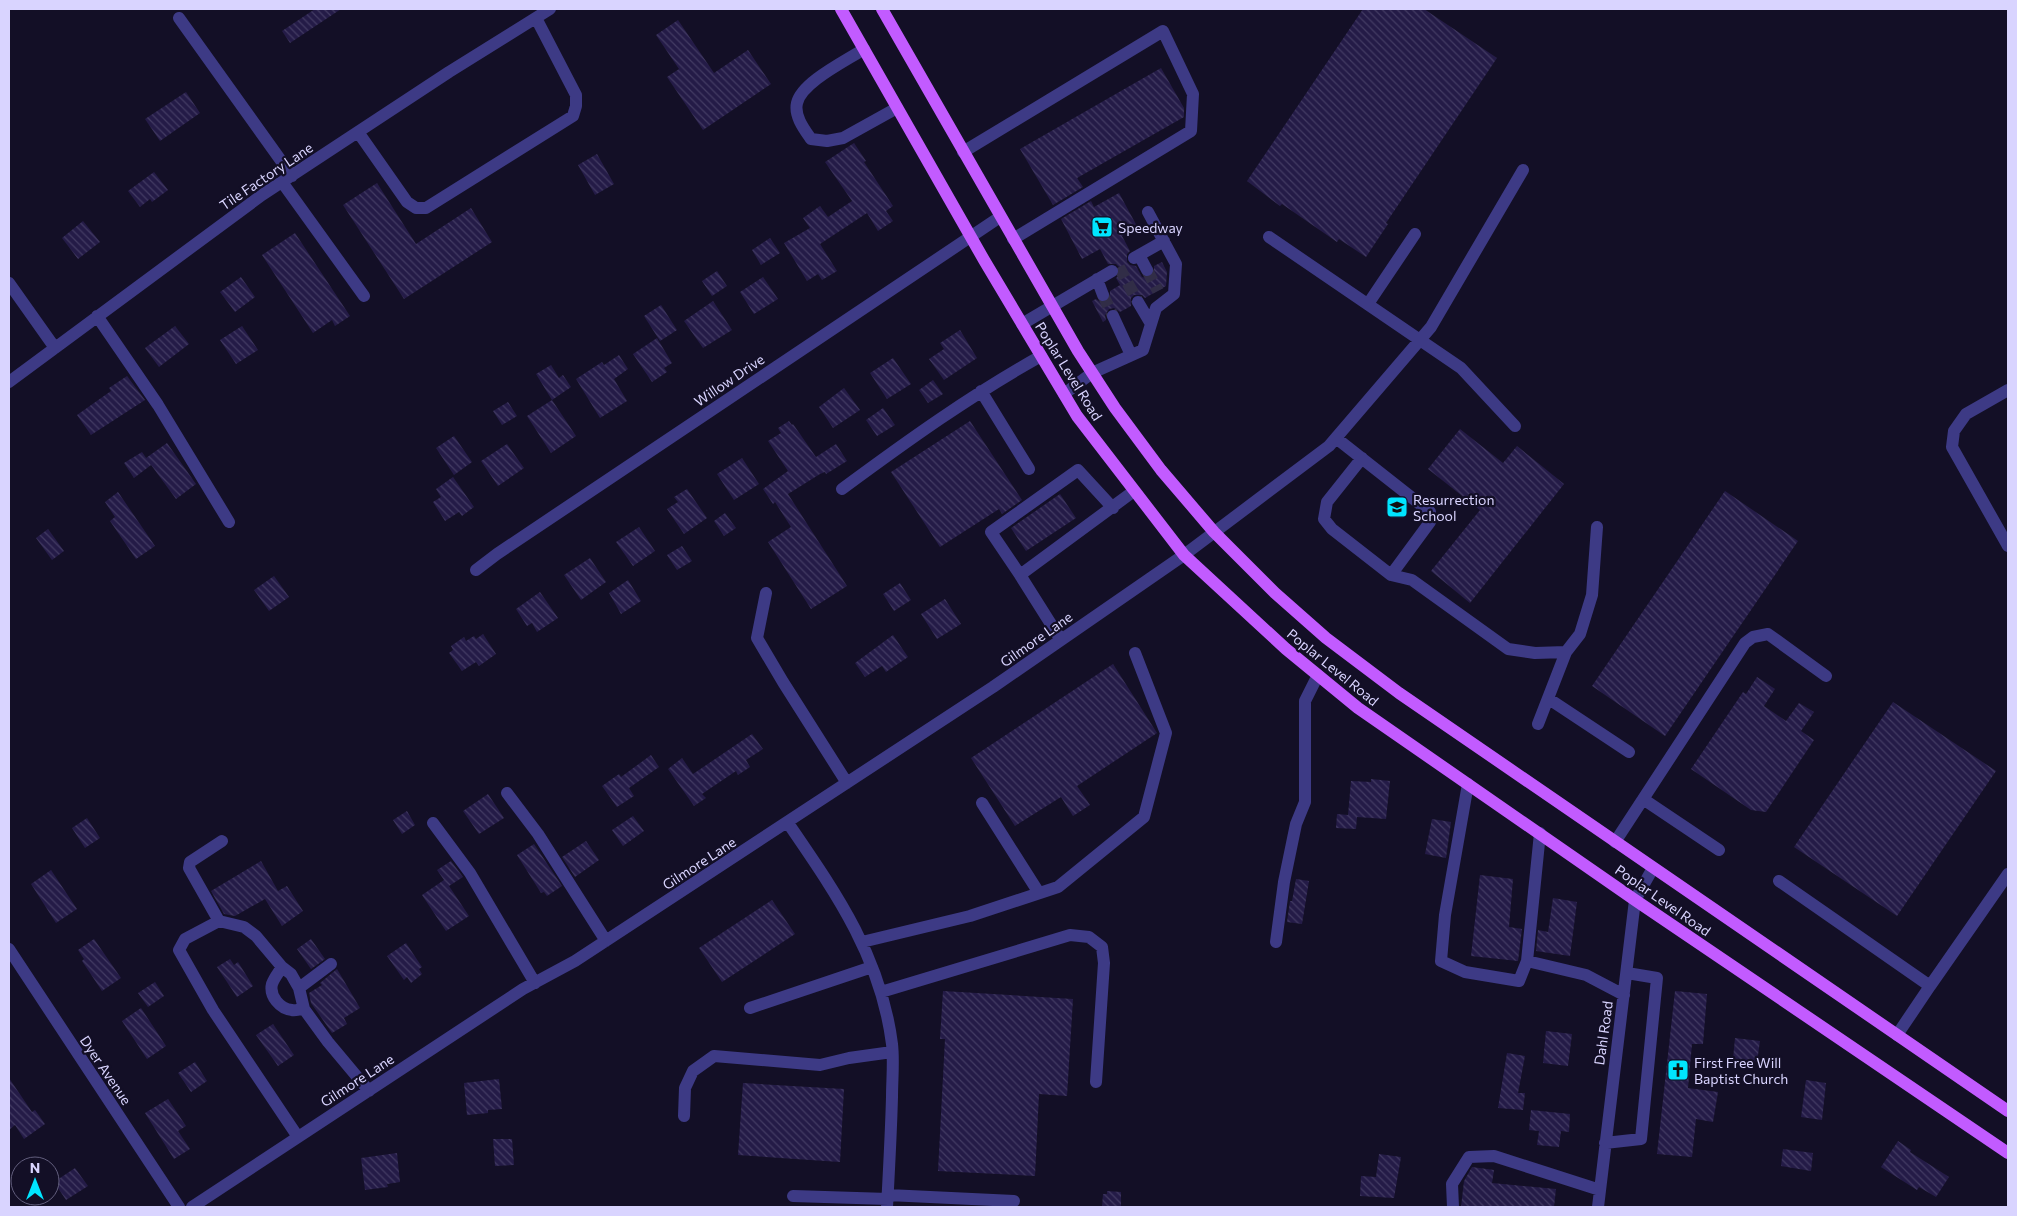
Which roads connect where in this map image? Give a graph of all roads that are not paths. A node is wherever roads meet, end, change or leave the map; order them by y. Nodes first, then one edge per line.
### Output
1 (548, 9) edge
2 (841, 9) edge
3 (882, 9) edge
4 (179, 18) dead end
5 (536, 18) junction
6 (864, 49) junction
7 (897, 108) junction
8 (358, 132) junction
9 (963, 152) junction
10 (1523, 170) dead end
11 (286, 179) junction
12 (1148, 212) dead end
13 (1000, 217) junction
14 (1416, 234) dead end
15 (970, 236) junction
16 (1269, 237) dead end
17 (1013, 240) junction
18 (1164, 241) junction
19 (1112, 270) dead end
20 (1147, 270) tunnel mouth
21 (1097, 280) junction
22 (9, 283) edge
23 (1103, 294) tunnel mouth
24 (364, 296) dead end
25 (1138, 302) tunnel mouth
26 (1368, 304) junction
27 (1052, 306) junction
28 (97, 316) junction
29 (1113, 316) tunnel mouth
30 (1022, 324) junction
31 (1151, 324) junction
32 (1420, 340) junction
33 (54, 348) junction
34 (1131, 355) junction
35 (1041, 356) junction
36 (1092, 373) junction
37 (9, 382) edge
38 (2008, 390) edge
39 (981, 391) junction
40 (1064, 394) junction
41 (1515, 426) dead end
42 (1336, 438) junction
43 (1362, 458) junction
44 (1029, 469) dead end
45 (842, 488) dead end
46 (1134, 491) junction
47 (1112, 508) junction
48 (229, 522) dead end
49 (1597, 527) dead end
50 (1214, 532) junction
51 (2008, 546) edge
52 (1184, 555) junction
53 (476, 570) dead end
54 (1020, 575) junction
55 (1391, 575) junction
56 (766, 593) dead end
57 (1061, 640) junction
58 (1566, 652) junction
59 (1135, 653) dead end
60 (1318, 675) junction
61 (1826, 676) dead end
62 (1549, 699) junction
63 (1538, 724) dead end
64 (1629, 752) dead end
65 (847, 783) junction
66 (1468, 784) junction
67 (507, 793) dead end
68 (1643, 799) junction
69 (982, 803) dead end
70 (434, 823) dead end
71 (788, 823) junction
72 (1540, 833) junction
73 (222, 841) dead end
74 (1615, 842) junction
75 (1719, 850) dead end
76 (1654, 868) junction
77 (2008, 874) edge
78 (1780, 881) dead end
79 (1039, 893) junction
80 (1634, 900) junction
81 (219, 921) junction
82 (606, 941) junction
83 (862, 942) junction
84 (1276, 942) dead end
85 (9, 949) edge
86 (1527, 961) junction
87 (331, 964) dead end
88 (282, 967) junction
89 (872, 967) junction
90 (1627, 973) junction
91 (535, 983) junction
92 (1930, 986) junction
93 (299, 988) junction
94 (881, 992) junction
95 (1624, 995) junction
96 (750, 1008) dead end
97 (304, 1009) junction
98 (1897, 1035) junction
99 (892, 1052) junction
100 (1096, 1082) dead end
101 (369, 1091) junction
102 (2008, 1110) edge
103 (684, 1116) dead end
104 (298, 1137) junction
105 (1605, 1143) junction
106 (2008, 1153) edge
107 (1600, 1190) junction
108 (793, 1196) dead end
109 (888, 1201) edge
110 (1014, 1201) dead end
111 (179, 1207) edge
112 (192, 1207) edge
113 (1453, 1207) edge
114 (1598, 1207) edge

1 - 5 street, Tile Factory Lane
2 - 6 main road, Poplar Level Road
3 - 9 main road, Poplar Level Road
4 - 11 street
5 - 8 street, Tile Factory Lane
5 - 8 street
6 - 7 main road, Poplar Level Road
6 - 7 street
7 - 15 main road, Poplar Level Road
8 - 11 street, Tile Factory Lane
9 - 13 main road, Poplar Level Road
9 - 17 street
10 - 32 street, Gilmore Lane
11 - 24 street
11 - 28 street, Tile Factory Lane
12 - 18 street
13 - 15 street, Willow Drive
13 - 17 main road, Poplar Level Road
14 - 26 street
15 - 30 main road, Poplar Level Road
15 - 53 street, Willow Drive
16 - 26 street
17 - 27 main road, Poplar Level Road
18 - 20 street
18 - 31 street
19 - 21 street
21 - 23 street
21 - 27 street
22 - 33 street
25 - 31 street
26 - 32 street
27 - 30 street
27 - 36 main road, Poplar Level Road
28 - 33 street, Tile Factory Lane
28 - 48 street
29 - 34 street
30 - 35 main road, Poplar Level Road
31 - 34 street
32 - 41 street
32 - 42 street, Gilmore Lane
33 - 37 street, Tile Factory Lane
34 - 36 street
35 - 39 street
35 - 40 main road, Poplar Level Road
36 - 40 street
36 - 50 main road, Poplar Level Road
38 - 51 street
39 - 44 street
39 - 45 street
40 - 46 main road, Poplar Level Road
42 - 43 street
42 - 50 street, Gilmore Lane
43 - 55 street
43 - 55 street
46 - 47 street
46 - 52 main road, Poplar Level Road
47 - 54 street
47 - 54 street
49 - 58 street
50 - 52 street, Gilmore Lane
50 - 74 main road, Poplar Level Road
52 - 57 street, Gilmore Lane
52 - 60 main road, Poplar Level Road
54 - 57 street
55 - 58 street
56 - 65 street
57 - 65 street, Gilmore Lane
58 - 62 street
59 - 79 street
60 - 66 main road, Poplar Level Road
60 - 84 street
61 - 68 street
62 - 63 street
62 - 64 street
65 - 71 street, Gilmore Lane
66 - 72 main road, Poplar Level Road
66 - 86 street
67 - 82 street
68 - 74 street
68 - 75 street
69 - 79 street
70 - 91 street
71 - 82 street, Gilmore Lane
71 - 83 street
72 - 80 main road, Poplar Level Road
72 - 86 street
73 - 81 street
74 - 76 main road, Poplar Level Road
76 - 80 street, Dahl Road
76 - 98 main road, Poplar Level Road
77 - 92 street
78 - 92 street
79 - 83 street
80 - 90 street, Dahl Road
80 - 106 main road, Poplar Level Road
81 - 88 street
81 - 104 street
82 - 91 street, Gilmore Lane
83 - 89 street
85 - 111 street, Dyer Avenue
86 - 95 street
87 - 93 street
88 - 93 street
88 - 97 street
89 - 94 street
89 - 96 street
90 - 95 street, Dahl Road
90 - 105 street
91 - 101 street, Gilmore Lane
92 - 98 street
93 - 97 street
94 - 99 street
94 - 100 street
95 - 105 street, Dahl Road
97 - 101 street
98 - 102 main road, Poplar Level Road
99 - 103 street
99 - 109 street
101 - 104 street, Gilmore Lane
104 - 112 street, Gilmore Lane
105 - 107 street, Dahl Road
107 - 113 street
107 - 114 street, Dahl Road
108 - 109 street
109 - 110 street

